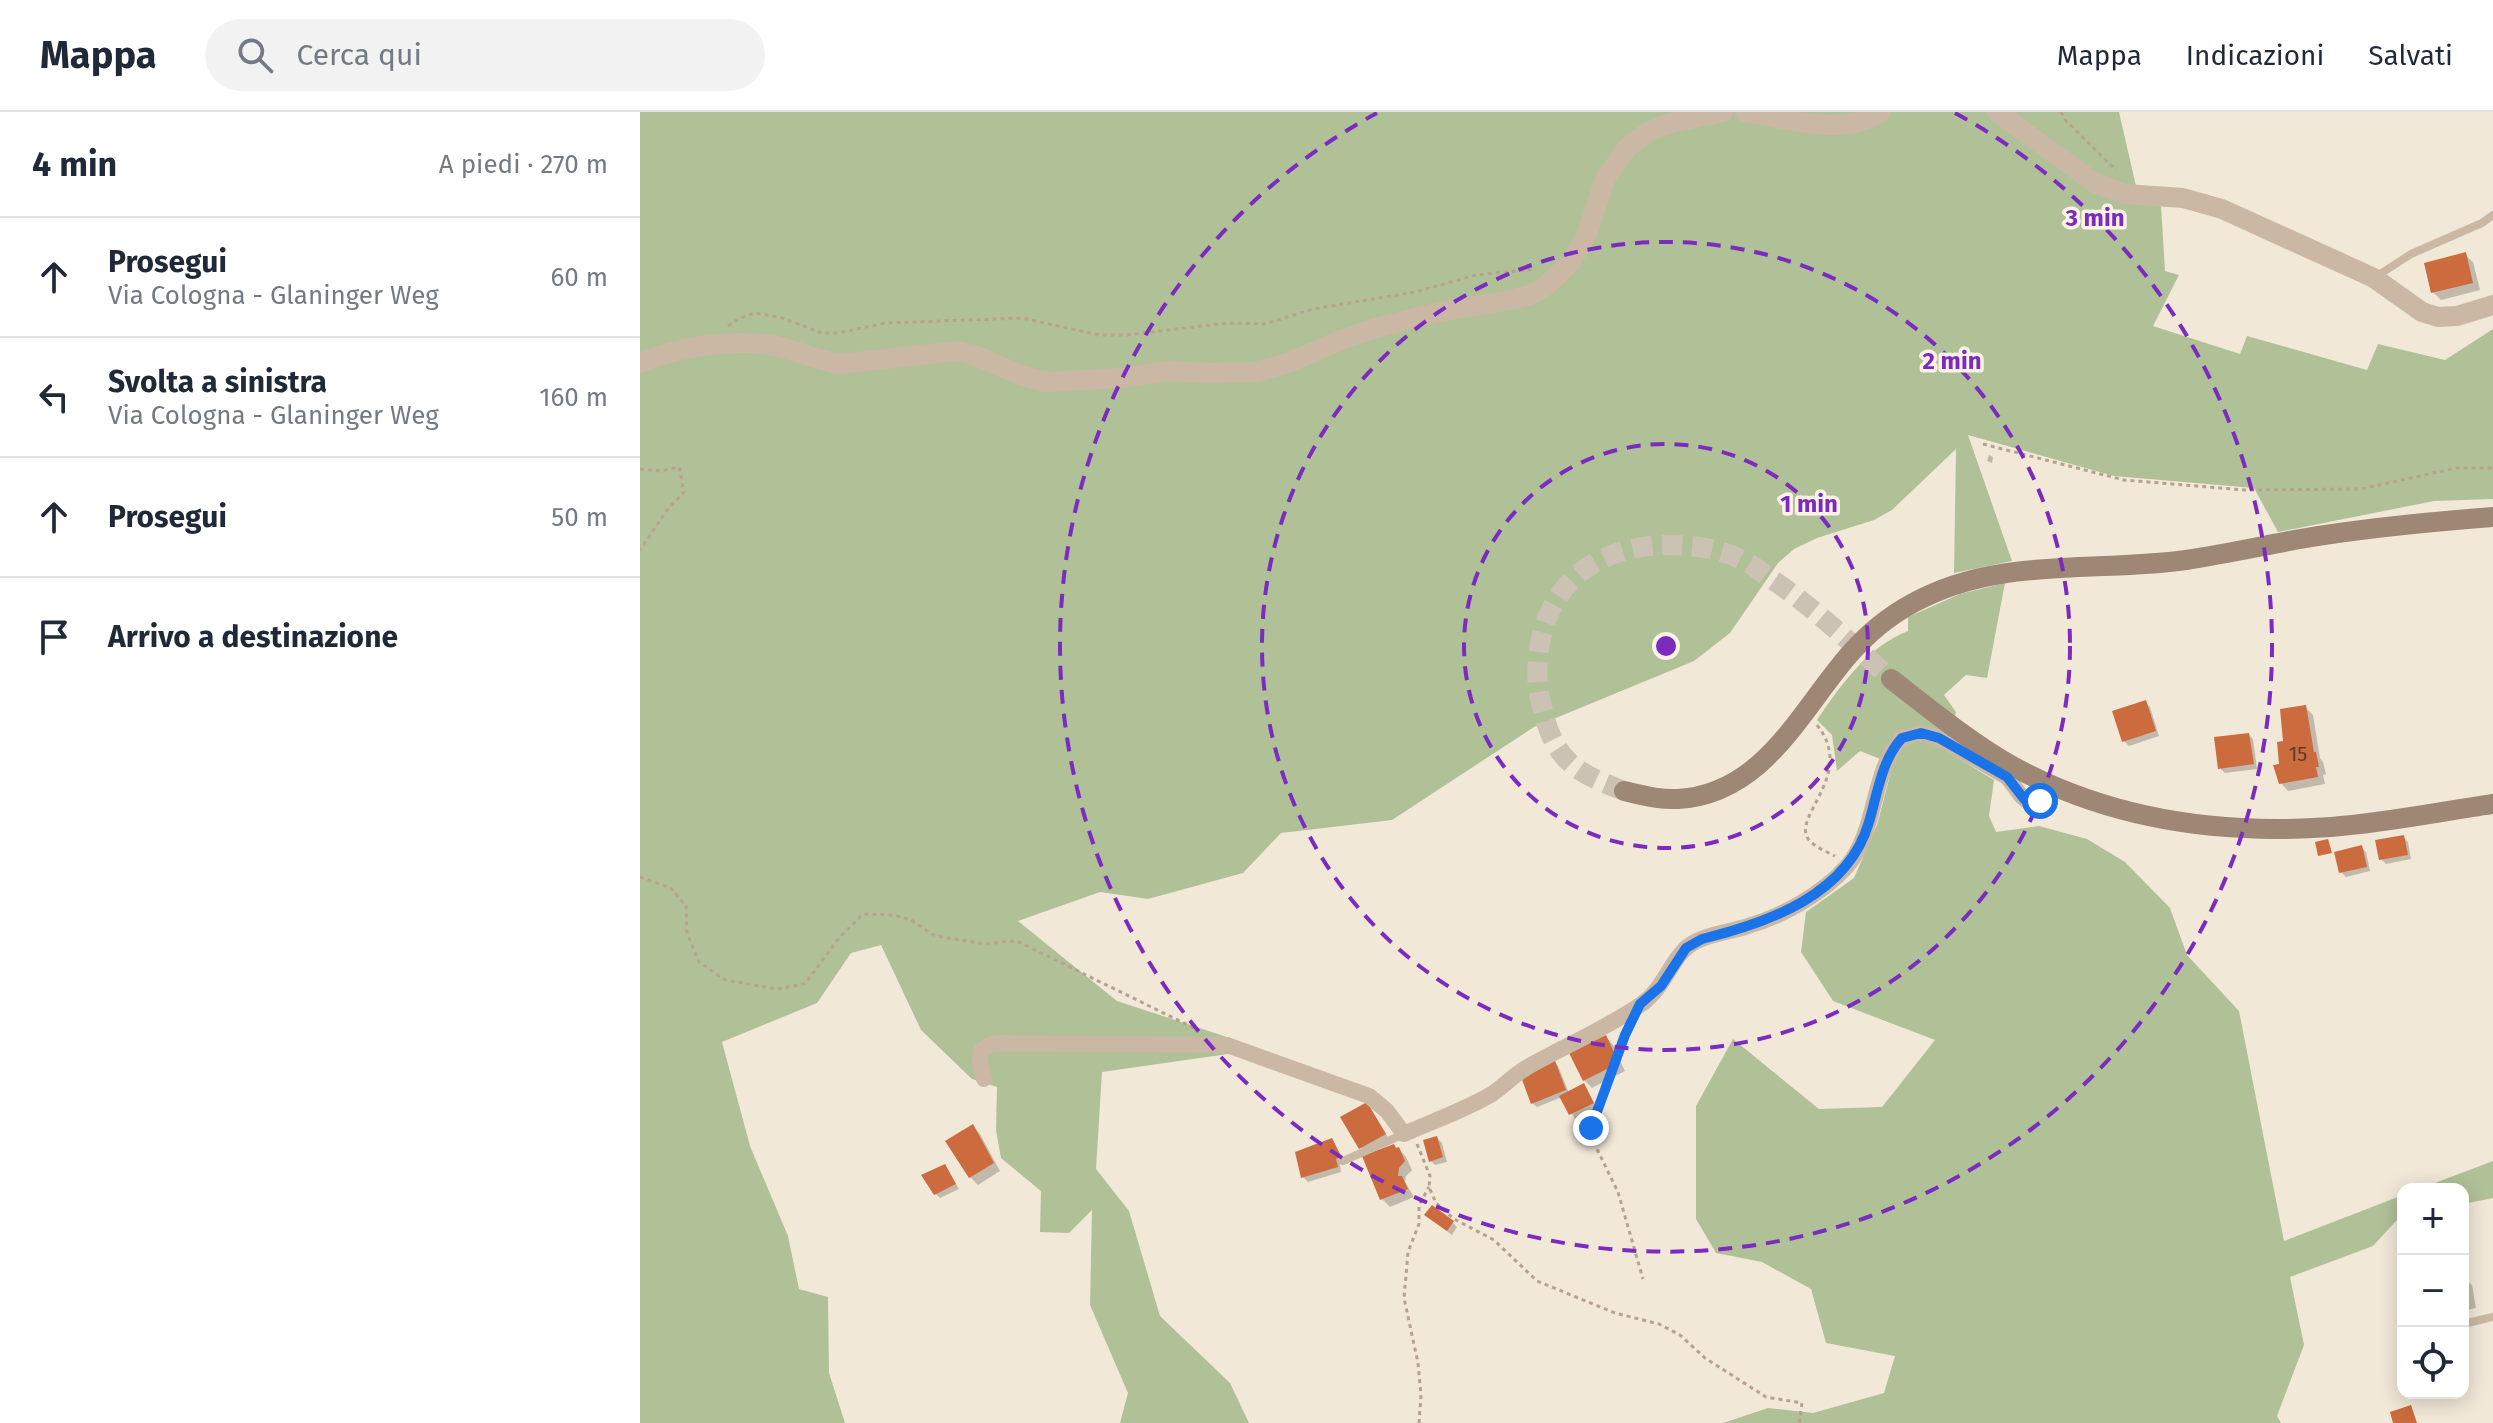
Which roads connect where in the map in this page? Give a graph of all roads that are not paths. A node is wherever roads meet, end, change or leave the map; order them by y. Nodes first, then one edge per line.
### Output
1 (1723, 112) edge
2 (1745, 112) edge
3 (1880, 112) edge
4 (1997, 112) edge
5 (2493, 215) edge
6 (2374, 278) junction
7 (2493, 305) edge
8 (640, 363) edge
9 (2493, 517) edge
10 (1891, 679) tunnel mouth
11 (2049, 784) junction
12 (1624, 791) tunnel mouth
13 (2493, 804) edge
14 (984, 1079) dead end
15 (1404, 1134) junction
16 (1343, 1161) dead end
17 (2493, 1317) edge
18 (2469, 1323) edge

1 - 8 street
2 - 3 street
4 - 6 street
5 - 6 lane
6 - 7 street
9 - 12 main road
10 - 11 main road
11 - 13 main road
11 - 15 street
14 - 15 street
15 - 16 lane
17 - 18 lane

